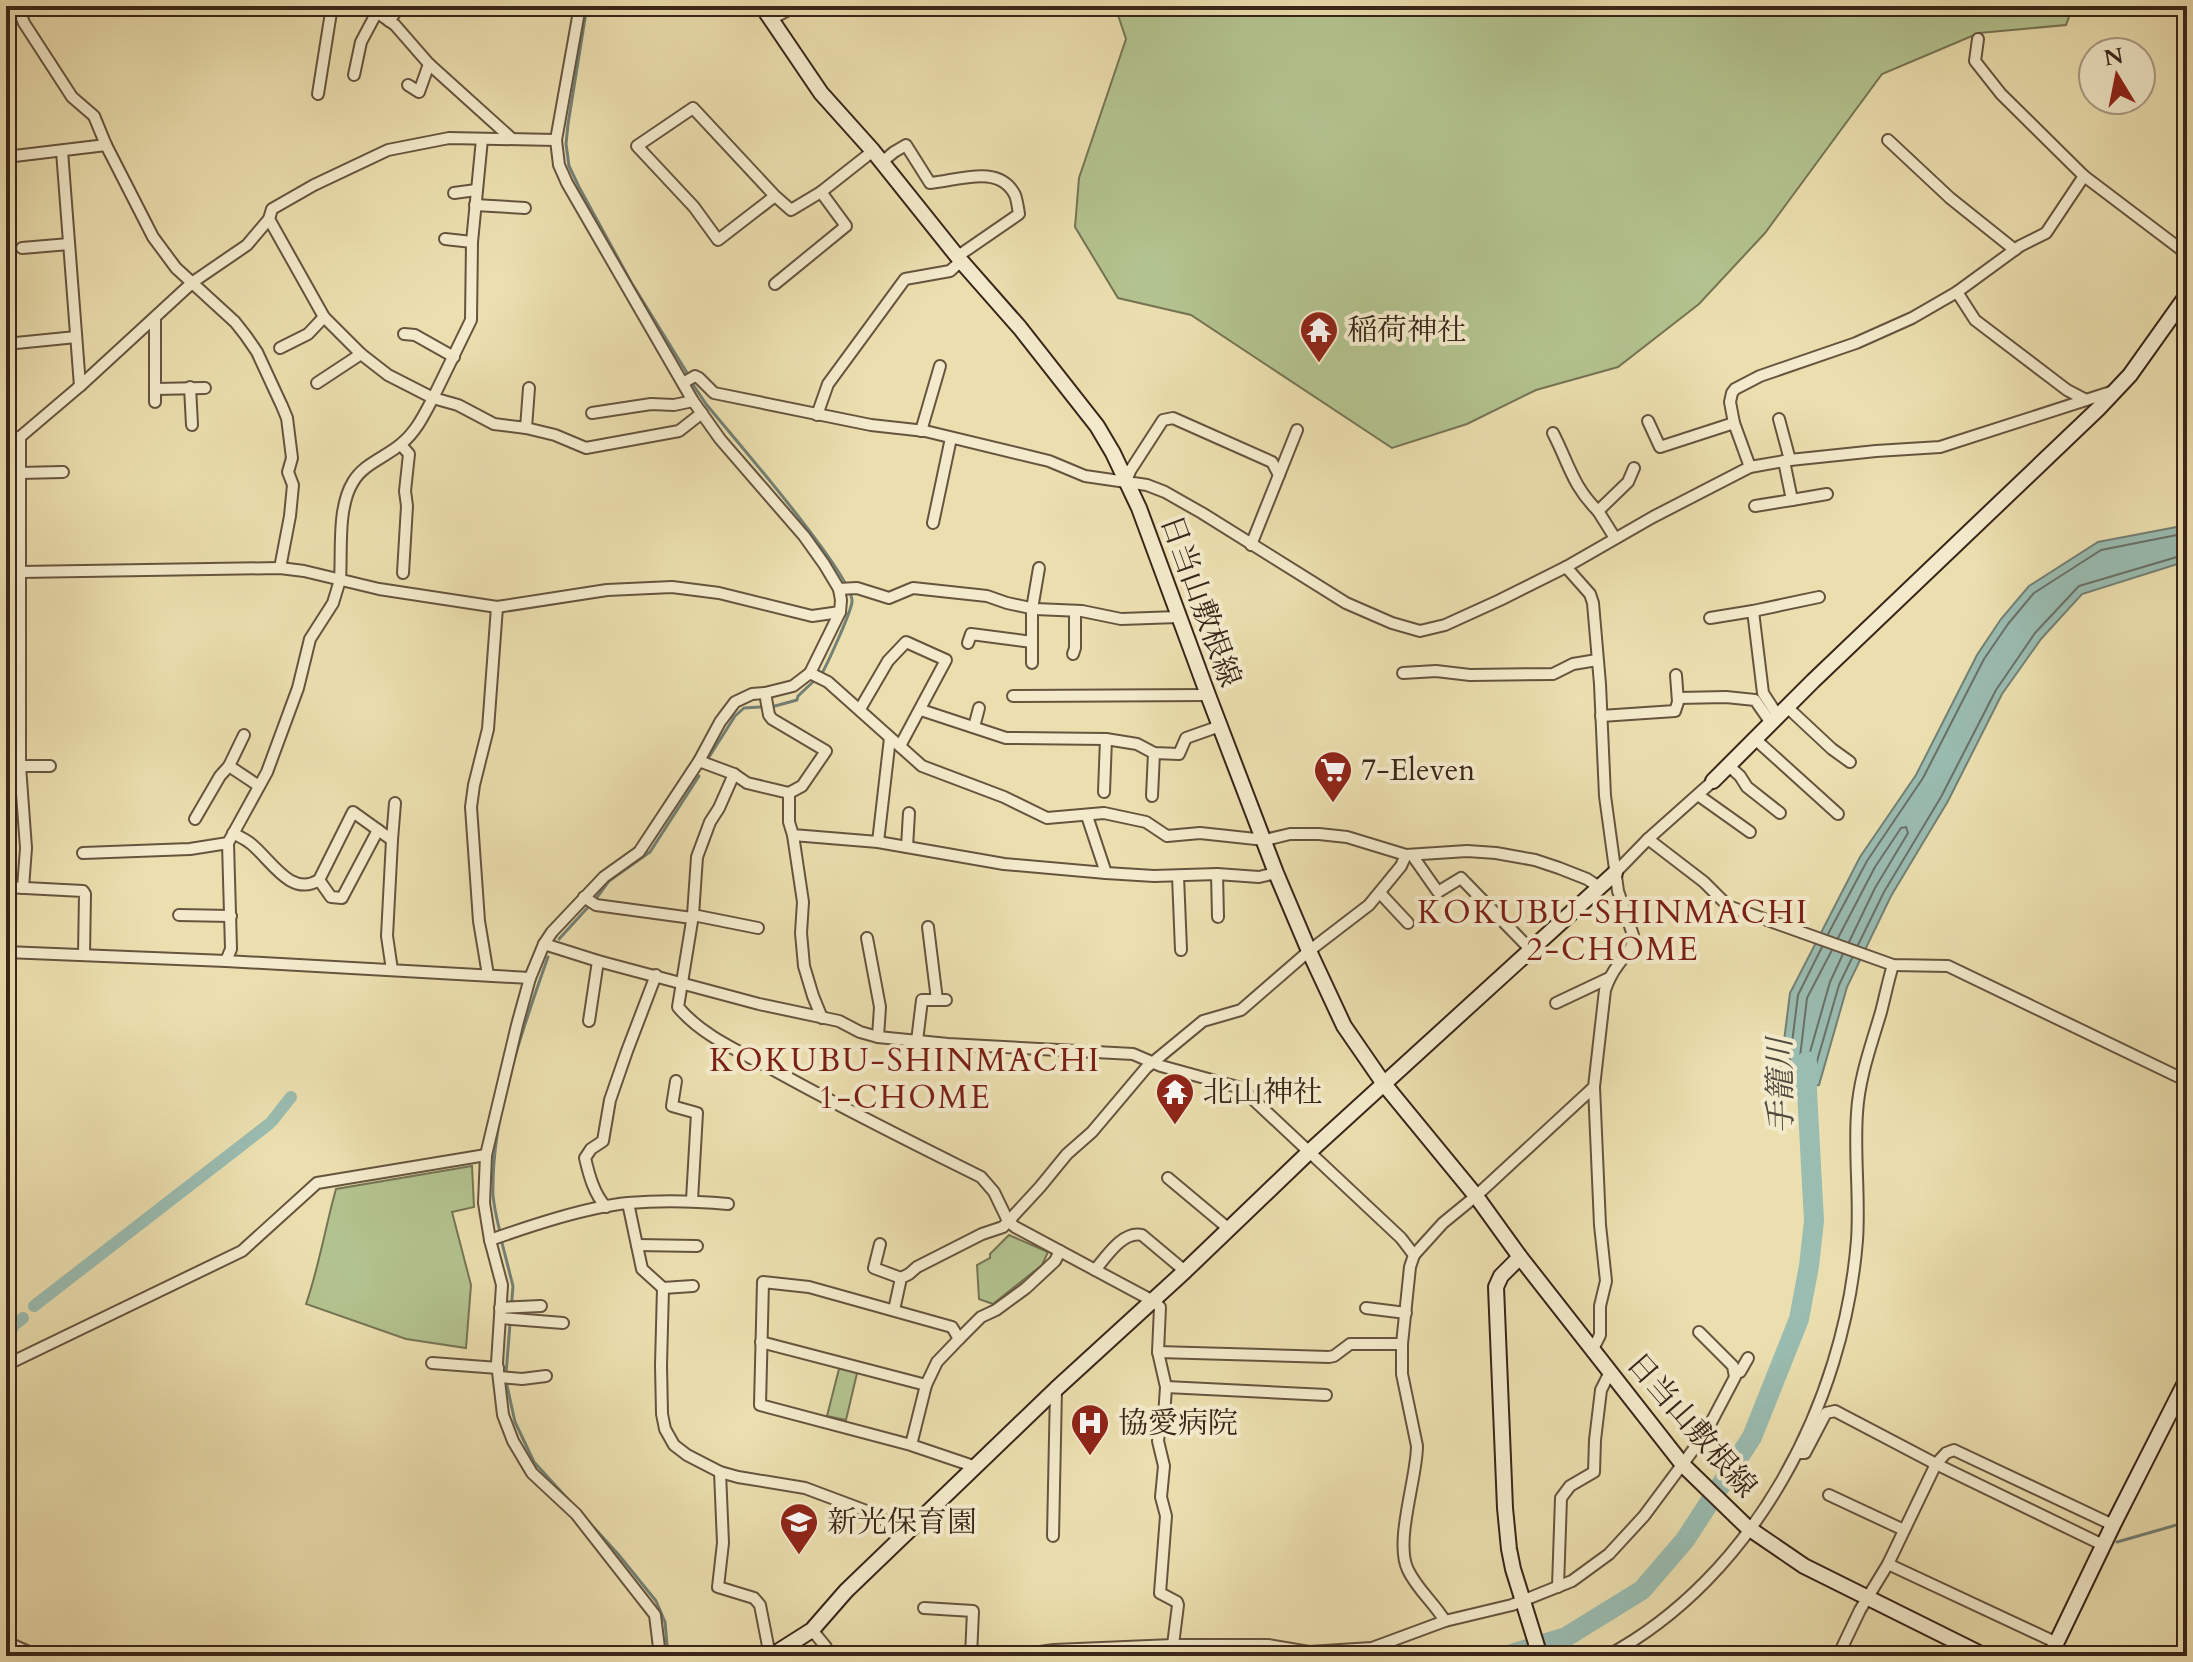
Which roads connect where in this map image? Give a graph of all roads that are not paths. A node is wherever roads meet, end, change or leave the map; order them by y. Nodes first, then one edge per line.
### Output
1 (17, 6) edge
2 (332, 6) edge
3 (400, 6) edge
4 (580, 6) edge
5 (796, 6) edge
6 (372, 9) edge
7 (766, 12) edge
8 (389, 21) junction
9 (1978, 39) dead end
10 (429, 64) junction
11 (354, 75) dead end
12 (408, 85) dead end
13 (318, 94) dead end
14 (511, 138) junction
15 (482, 139) junction
16 (556, 140) junction
17 (1888, 140) dead end
18 (106, 145) junction
19 (62, 151) junction
20 (878, 156) junction
21 (6, 157) edge
22 (2084, 176) junction
23 (476, 190) junction
24 (821, 192) junction
25 (454, 193) dead end
26 (775, 196) junction
27 (475, 205) junction
28 (525, 208) dead end
29 (269, 219) junction
30 (445, 239) dead end
31 (472, 242) junction
32 (69, 244) junction
33 (22, 248) dead end
34 (2015, 250) junction
35 (2187, 254) edge
36 (959, 259) junction
37 (193, 282) junction
38 (775, 284) dead end
39 (1957, 292) junction
40 (2187, 295) edge
41 (324, 317) junction
42 (155, 318) junction
43 (404, 334) dead end
44 (76, 337) junction
45 (6, 344) edge
46 (280, 348) dead end
47 (361, 354) junction
48 (454, 357) junction
49 (940, 366) dead end
50 (688, 380) junction
51 (317, 383) dead end
52 (80, 386) junction
53 (190, 387) junction
54 (205, 388) dead end
55 (529, 388) dead end
56 (155, 389) junction
57 (2115, 391) junction
58 (433, 398) junction
59 (2086, 400) junction
60 (693, 401) junction
61 (155, 402) dead end
62 (592, 413) dead end
63 (702, 413) junction
64 (817, 415) junction
65 (1779, 419) dead end
66 (1648, 421) dead end
67 (1734, 423) junction
68 (192, 425) dead end
69 (526, 428) junction
70 (1297, 430) dead end
71 (921, 431) junction
72 (1553, 433) dead end
73 (20, 437) junction
74 (6, 438) edge
75 (951, 438) junction
76 (401, 445) junction
77 (1787, 461) junction
78 (1750, 467) junction
79 (1634, 468) dead end
80 (63, 472) dead end
81 (19, 473) junction
82 (1279, 475) junction
83 (1126, 482) junction
84 (1827, 494) dead end
85 (1792, 500) junction
86 (1755, 506) dead end
87 (1598, 511) junction
88 (933, 523) dead end
89 (1615, 538) junction
90 (1251, 545) junction
91 (1566, 567) junction
92 (280, 568) junction
93 (1039, 568) dead end
94 (20, 572) junction
95 (403, 573) dead end
96 (340, 580) junction
97 (841, 589) junction
98 (1819, 597) dead end
99 (497, 607) junction
100 (1032, 609) junction
101 (1075, 611) junction
102 (1753, 611) junction
103 (840, 612) junction
104 (1178, 617) junction
105 (1710, 618) dead end
106 (1032, 642) junction
107 (968, 643) dead end
108 (1073, 654) dead end
109 (1597, 660) junction
110 (1032, 663) dead end
111 (1403, 673) dead end
112 (810, 674) junction
113 (1676, 675) dead end
114 (1208, 695) junction
115 (765, 696) junction
116 (1013, 696) dead end
117 (1678, 698) junction
118 (979, 708) dead end
119 (860, 709) junction
120 (921, 710) junction
121 (1779, 715) junction
122 (1601, 716) junction
123 (1220, 726) junction
124 (974, 727) junction
125 (244, 735) dead end
126 (890, 738) junction
127 (1106, 739) junction
128 (1755, 739) junction
129 (900, 746) junction
130 (1154, 753) junction
131 (699, 761) junction
132 (1850, 762) dead end
133 (20, 766) junction
134 (50, 766) dead end
135 (229, 766) junction
136 (1729, 766) junction
137 (734, 774) junction
138 (1713, 781) joint
139 (259, 786) junction
140 (1104, 792) dead end
141 (789, 793) junction
142 (1698, 795) junction
143 (1152, 796) dead end
144 (395, 803) dead end
145 (909, 813) dead end
146 (1780, 813) dead end
147 (1838, 814) dead end
148 (1087, 816) junction
149 (195, 819) dead end
150 (378, 830) junction
151 (1750, 832) dead end
152 (793, 835) junction
153 (230, 838) junction
154 (1648, 839) junction
155 (392, 840) junction
156 (1265, 840) junction
157 (878, 842) junction
158 (907, 847) junction
159 (83, 853) dead end
160 (1409, 855) junction
161 (1106, 873) junction
162 (1276, 873) junction
163 (1615, 873) junction
164 (1217, 874) junction
165 (1178, 876) junction
166 (319, 880) junction
167 (6, 887) edge
168 (1599, 887) junction
169 (23, 888) junction
170 (1380, 893) junction
171 (589, 901) junction
172 (179, 915) dead end
173 (231, 916) junction
174 (692, 916) junction
175 (1218, 917) dead end
176 (1408, 923) dead end
177 (928, 927) dead end
178 (758, 928) dead end
179 (867, 938) dead end
180 (544, 944) junction
181 (1530, 949) junction
182 (1181, 950) dead end
183 (1309, 951) junction
184 (6, 952) edge
185 (84, 955) junction
186 (226, 961) junction
187 (598, 961) junction
188 (1890, 964) junction
189 (392, 970) junction
190 (488, 975) junction
191 (656, 975) junction
192 (530, 978) junction
193 (1609, 978) junction
194 (682, 983) junction
195 (1556, 1003) dead end
196 (822, 1018) junction
197 (589, 1021) dead end
198 (878, 1037) junction
199 (917, 1041) junction
200 (1154, 1063) junction
201 (676, 1081) dead end
202 (2187, 1081) edge
203 (1384, 1084) junction
204 (1594, 1087) junction
205 (1308, 1153) junction
206 (486, 1155) junction
207 (1168, 1178) dead end
208 (1476, 1196) junction
209 (692, 1200) junction
210 (628, 1203) junction
211 (728, 1204) dead end
212 (606, 1207) junction
213 (1008, 1221) junction
214 (1228, 1230) junction
215 (492, 1239) junction
216 (880, 1244) dead end
217 (637, 1245) junction
218 (697, 1246) dead end
219 (1060, 1251) junction
220 (1414, 1255) junction
221 (1520, 1257) junction
222 (1095, 1270) junction
223 (1185, 1271) junction
224 (901, 1278) junction
225 (693, 1286) dead end
226 (663, 1288) junction
227 (1153, 1301) junction
228 (541, 1306) dead end
229 (1366, 1308) dead end
230 (894, 1310) junction
231 (502, 1313) junction
232 (1406, 1313) junction
233 (563, 1323) dead end
234 (1699, 1332) dead end
235 (959, 1339) junction
236 (761, 1342) junction
237 (1402, 1344) junction
238 (1593, 1349) junction
239 (1158, 1352) junction
240 (1748, 1358) dead end
241 (432, 1363) dead end
242 (6, 1365) edge
243 (499, 1372) junction
244 (1610, 1372) junction
245 (1736, 1373) junction
246 (546, 1376) dead end
247 (2187, 1379) edge
248 (926, 1385) junction
249 (1166, 1387) junction
250 (1056, 1389) junction
251 (1326, 1395) dead end
252 (911, 1445) junction
253 (1797, 1453) junction
254 (1936, 1464) junction
255 (1685, 1466) junction
256 (976, 1467) junction
257 (720, 1472) junction
258 (1829, 1495) dead end
259 (2113, 1525) junction
260 (1749, 1529) junction
261 (1904, 1530) junction
262 (907, 1533) junction
263 (1053, 1536) dead end
264 (2103, 1545) junction
265 (1888, 1564) junction
266 (1558, 1587) junction
267 (1869, 1597) junction
268 (1524, 1606) junction
269 (924, 1608) dead end
270 (1445, 1621) junction
271 (812, 1630) junction
272 (6, 1642) edge
273 (1173, 1645) junction
274 (826, 1647) dead end
275 (2054, 1650) edge
276 (1054, 1653) edge
277 (1615, 1654) edge
278 (38, 1656) edge
279 (660, 1656) edge
280 (770, 1656) edge
281 (971, 1656) edge
282 (1012, 1656) edge
283 (1540, 1656) edge
284 (1838, 1656) edge
285 (1985, 1656) edge

1 - 18 street
2 - 13 street
3 - 8 street
4 - 16 street
5 - 7 street
6 - 8 street
6 - 11 street
7 - 20 main road, 日当山敷根線
8 - 10 street
9 - 22 street
10 - 12 street
10 - 14 street
14 - 15 street
14 - 16 street
15 - 23 street
15 - 29 street
16 - 50 street
17 - 34 street
18 - 19 street
18 - 37 street
19 - 21 street
19 - 32 street
20 - 24 street
20 - 36 main road, 日当山敷根線
20 - 36 street
22 - 34 street
22 - 35 street
23 - 25 street
23 - 27 street
24 - 26 street
24 - 38 street
26 - 26 street
27 - 28 street
27 - 31 street
29 - 37 street
29 - 41 street
30 - 31 street
31 - 48 street
32 - 33 street
32 - 44 street
34 - 39 street
36 - 64 street
36 - 83 main road, 日当山敷根線
37 - 42 street
37 - 92 street
39 - 59 street
39 - 67 street
40 - 57 main road
41 - 46 street
41 - 47 street
42 - 52 street
42 - 56 street
43 - 48 street
44 - 45 street
44 - 52 street
47 - 51 street
47 - 58 street
48 - 58 street
49 - 71 street
50 - 60 street
50 - 64 street
52 - 73 street
53 - 54 street
53 - 56 street
53 - 68 street
55 - 69 street
56 - 61 street
57 - 59 street
57 - 121 main road
58 - 69 street
58 - 76 street
59 - 77 street
60 - 62 street
60 - 63 street
63 - 69 street
63 - 97 street
64 - 71 street
65 - 77 street
66 - 67 street
67 - 78 street
70 - 82 street
71 - 75 street
72 - 87 street
73 - 74 street
73 - 81 street
75 - 83 street
75 - 88 street
76 - 95 street
76 - 96 street
77 - 78 street
77 - 85 street
78 - 89 street
79 - 87 street
80 - 81 street
81 - 94 street
82 - 83 street
82 - 90 street
83 - 90 street
83 - 104 main road, 日当山敷根線
84 - 85 street
85 - 86 street
87 - 89 street
89 - 91 street
90 - 91 street
91 - 109 street
92 - 94 street
92 - 96 street
93 - 100 street
94 - 133 street
96 - 99 street
96 - 139 street
97 - 100 street
97 - 103 street
98 - 102 street
99 - 103 street
99 - 190 street
100 - 101 street
100 - 106 street
101 - 104 street
101 - 108 street
102 - 105 street
102 - 121 street
103 - 112 street
104 - 114 main road, 日当山敷根線
106 - 107 street
106 - 110 street
109 - 111 street
109 - 122 street
112 - 115 street
112 - 119 street
113 - 117 street
114 - 116 street
114 - 123 main road, 日当山敷根線
115 - 131 street
115 - 141 street
117 - 121 street
117 - 122 street
118 - 124 street
119 - 120 street
119 - 126 street
120 - 124 street
120 - 129 street
121 - 128 main road
121 - 132 street
122 - 163 street
123 - 130 street
123 - 156 main road, 日当山敷根線
124 - 127 street
125 - 135 street
126 - 129 street
126 - 157 street
127 - 130 street
127 - 140 street
128 - 136 main road
128 - 147 street
129 - 148 street
130 - 143 street
131 - 137 street
131 - 171 street
133 - 134 street
133 - 169 street
135 - 139 street
135 - 149 street
136 - 138 main road
136 - 146 street
137 - 141 street
137 - 174 street
138 - 142 street
139 - 153 street
141 - 152 street
142 - 151 street
142 - 154 street
144 - 155 street
145 - 158 street
148 - 156 street
148 - 161 street
150 - 155 street
150 - 166 street
150 - 166 street
152 - 157 street
152 - 196 street
153 - 159 street
153 - 166 street
153 - 173 street
154 - 163 street
154 - 188 street
155 - 189 street
156 - 160 street
156 - 162 main road, 日当山敷根線
157 - 158 street
158 - 161 street
160 - 168 street
160 - 170 street
160 - 181 street
161 - 165 street
162 - 164 street
162 - 183 main road, 日当山敷根線
163 - 168 main road
163 - 193 street
164 - 165 street
164 - 175 street
165 - 182 street
167 - 169 street
168 - 181 main road
169 - 185 street
170 - 176 street
170 - 183 street
171 - 174 street
171 - 180 street
172 - 173 street
173 - 186 street
174 - 178 street
174 - 194 street
177 - 199 street
179 - 198 street
180 - 187 street
180 - 192 street
181 - 203 main road
183 - 200 street
183 - 203 main road, 日当山敷根線
184 - 185 street
185 - 186 street
186 - 189 street
187 - 191 street
187 - 197 street
188 - 202 street
188 - 253 street
189 - 190 street
190 - 192 street
191 - 194 street
191 - 212 street
192 - 206 street
193 - 195 street
193 - 204 street
194 - 196 street
194 - 213 street
196 - 198 street
198 - 199 street
199 - 200 street
200 - 205 street
200 - 213 street
201 - 209 street
203 - 205 main road
203 - 208 main road, 日当山敷根線
204 - 208 street
204 - 238 street
205 - 214 main road
205 - 220 street
206 - 215 street
206 - 242 street
207 - 214 street
208 - 220 street
208 - 221 main road, 日当山敷根線
209 - 210 street
209 - 211 street
210 - 212 street
210 - 217 street
212 - 215 street
213 - 219 street
213 - 224 street
214 - 223 main road
215 - 231 street
216 - 224 street
217 - 218 street
217 - 226 street
219 - 222 street
219 - 235 street
220 - 232 street
221 - 238 main road, 日当山敷根線
221 - 268 main road
222 - 223 street
222 - 227 street
223 - 227 main road
224 - 230 street
225 - 226 street
226 - 257 street
227 - 239 street
227 - 250 main road
228 - 231 street
229 - 232 street
230 - 235 street
230 - 236 street
231 - 233 street
231 - 243 street
232 - 237 street
234 - 245 street
235 - 248 street
236 - 248 street
236 - 252 street
237 - 239 street
237 - 270 street
238 - 244 main road, 日当山敷根線
239 - 249 street
240 - 245 street
241 - 243 street
243 - 246 street
243 - 279 street
244 - 255 main road, 日当山敷根線
244 - 266 street
245 - 255 street
247 - 259 main road
248 - 252 street
249 - 251 street
249 - 273 street
250 - 256 main road
250 - 263 street
252 - 256 street
253 - 254 street
253 - 260 street
254 - 259 street
254 - 261 street
254 - 264 street
255 - 260 main road, 日当山敷根線
255 - 266 street
256 - 262 main road
257 - 262 street
257 - 280 street
258 - 261 street
259 - 264 main road
260 - 267 main road, 日当山敷根線
260 - 277 street
261 - 265 street
262 - 271 main road
264 - 275 main road
265 - 267 street
265 - 275 street
266 - 268 street
267 - 284 street
267 - 285 main road, 日当山敷根線
268 - 270 street
268 - 283 main road
269 - 281 street
270 - 273 street
271 - 274 street
271 - 280 main road
272 - 278 street
273 - 276 street
276 - 282 street

